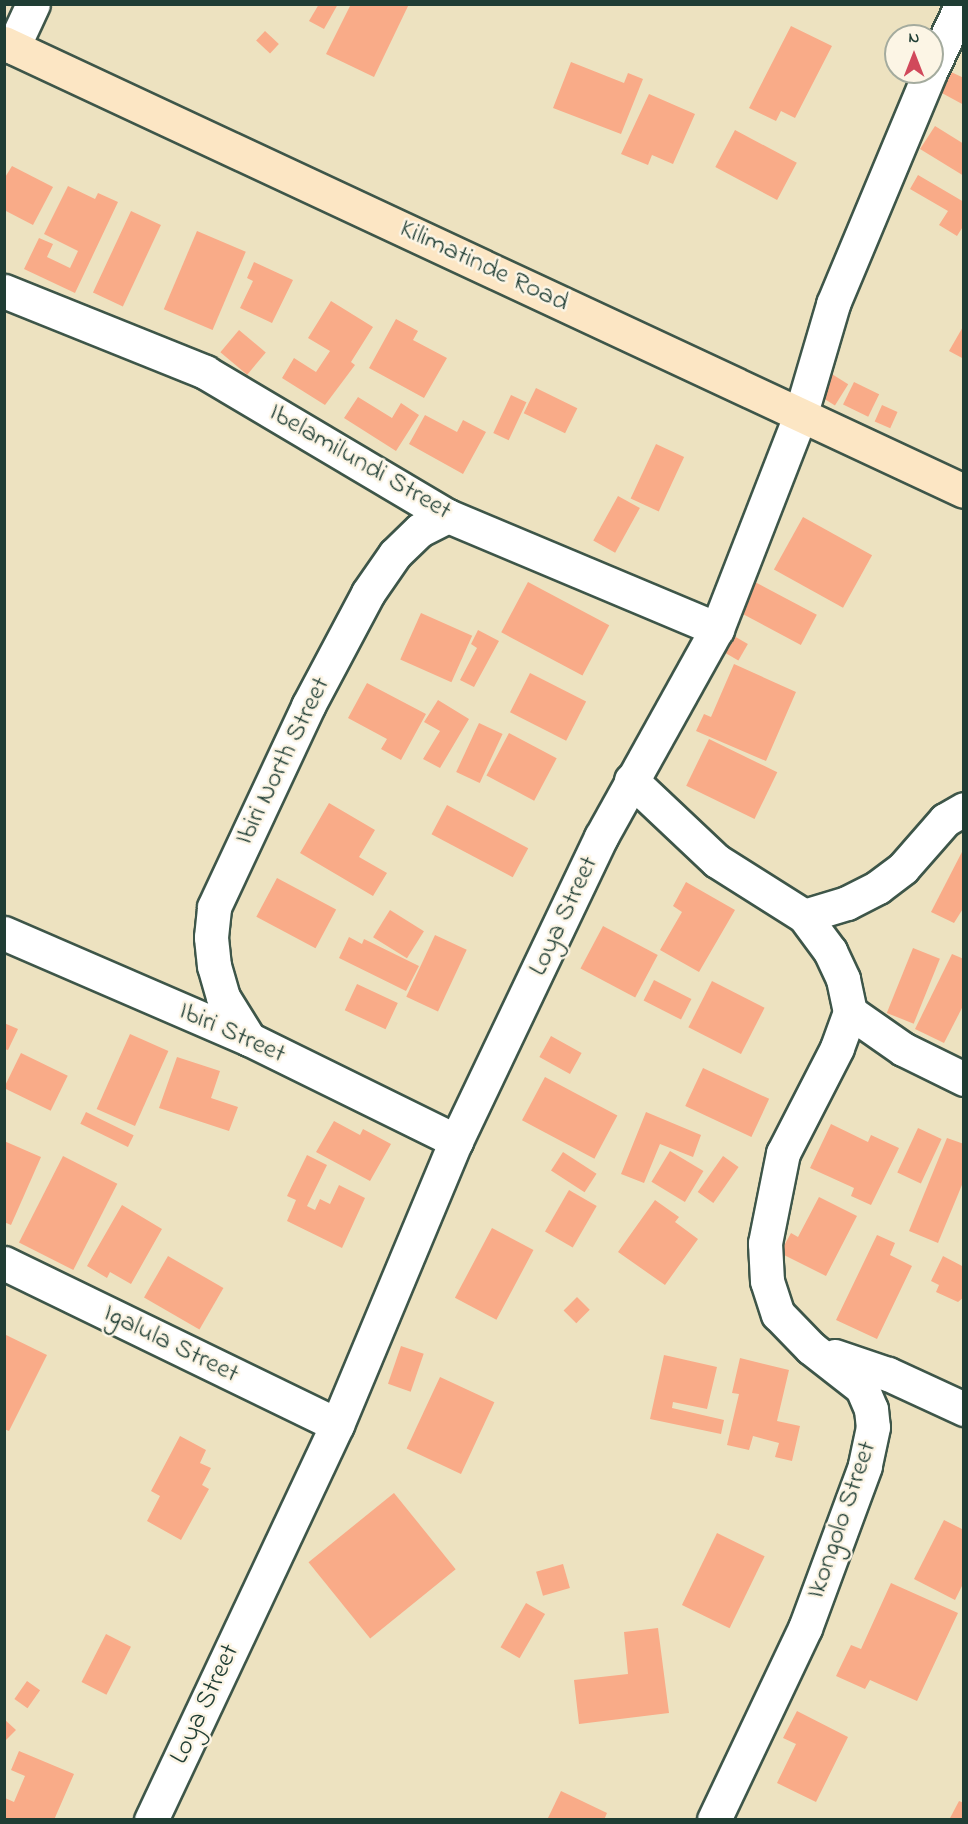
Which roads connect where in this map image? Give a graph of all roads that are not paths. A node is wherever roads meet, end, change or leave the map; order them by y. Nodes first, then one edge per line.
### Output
1 (33, 4) edge
2 (962, 4) edge
3 (944, 42) edge
4 (9, 45) edge
5 (925, 84) edge
6 (4, 291) edge
7 (801, 412) junction
8 (963, 490) edge
9 (448, 516) junction
10 (717, 629) junction
11 (631, 780) junction
12 (963, 809) edge
13 (804, 916) junction
14 (4, 933) edge
15 (850, 1012) junction
16 (249, 1039) junction
17 (963, 1079) edge
18 (456, 1141) junction
19 (4, 1263) edge
20 (812, 1348) junction
21 (963, 1409) edge
22 (337, 1425) junction
23 (151, 1820) edge
24 (714, 1820) edge

1 - 4 street
2 - 3 street
4 - 7 main road, Kilimatinde Road
5 - 7 street, Loya Street
6 - 9 street, Ibelamilundi Street
7 - 8 main road, Kilimatinde Road
7 - 10 street, Loya Street
9 - 10 street, Ibelamilundi Street
9 - 16 street, Ibiri North Street
10 - 11 street, Loya Street
11 - 13 street
11 - 18 street, Loya Street
12 - 13 street
13 - 15 street
14 - 16 street, Ibiri Street
15 - 17 street
15 - 20 street, Ikongolo Street
16 - 18 street, Ibiri Street
18 - 22 street, Loya Street
19 - 22 street, Igalula Street
20 - 21 street
20 - 24 street, Ikongolo Street
22 - 23 street, Loya Street

